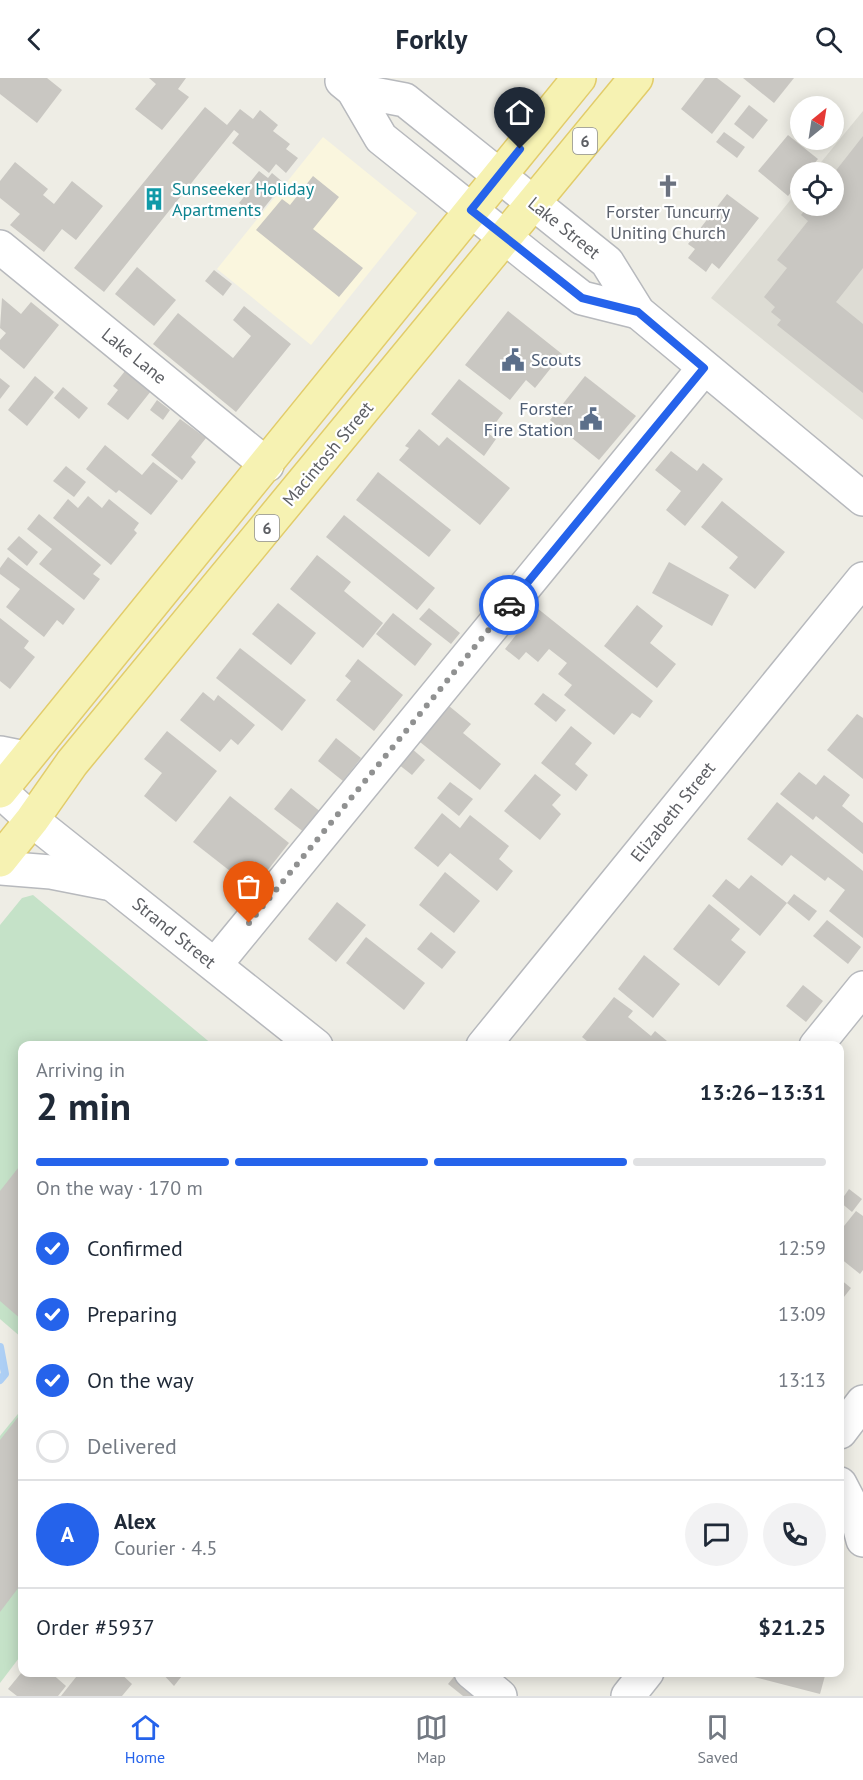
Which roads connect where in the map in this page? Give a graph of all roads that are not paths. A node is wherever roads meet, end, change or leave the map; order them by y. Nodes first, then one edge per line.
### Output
1 (579, 78) edge
2 (636, 78) edge
3 (346, 84) edge
4 (499, 176) junction
5 (534, 204) junction
6 (471, 210) junction
7 (506, 239) junction
8 (0, 247) edge
9 (638, 312) junction
10 (704, 368) junction
11 (267, 465) junction
12 (863, 499) edge
13 (863, 579) edge
14 (13, 756) edge
15 (0, 791) edge
16 (32, 820) junction
17 (0, 860) edge
18 (0, 868) edge
19 (112, 884) junction
20 (215, 965) junction
21 (863, 988) edge
22 (310, 1041) edge
23 (487, 1041) edge
24 (820, 1041) edge
25 (863, 1402) edge
26 (844, 1427) edge
27 (844, 1492) edge
28 (863, 1540) edge
29 (477, 1677) edge
30 (643, 1677) edge
31 (500, 1696) edge
32 (628, 1696) edge

1 - 4 main road, 6
2 - 5 main road, Macintosh Street / 6
3 - 4 street, Lake Street
3 - 6 street, Lake Street
4 - 5 street, Lake Street
4 - 6 main road, 6
5 - 7 main road, Macintosh Street / 6
5 - 9 street, Lake Street
6 - 7 street, Lake Street
6 - 11 main road, 6
7 - 9 street, Lake Street
7 - 16 main road, Macintosh Street / 6
8 - 11 street, Lake Lane
9 - 10 street, Lake Street
10 - 12 street, Lake Street
10 - 20 street
11 - 14 main road, 6
13 - 23 street, Elizabeth Street
14 - 15 main road, 6
15 - 16 street, Strand Street
16 - 17 main road, Macintosh Street / 6
16 - 19 street, Strand Street
18 - 19 street
19 - 20 street, Strand Street
20 - 22 street, Strand Street
21 - 24 street
25 - 26 street
27 - 28 street
29 - 31 street
30 - 32 street

